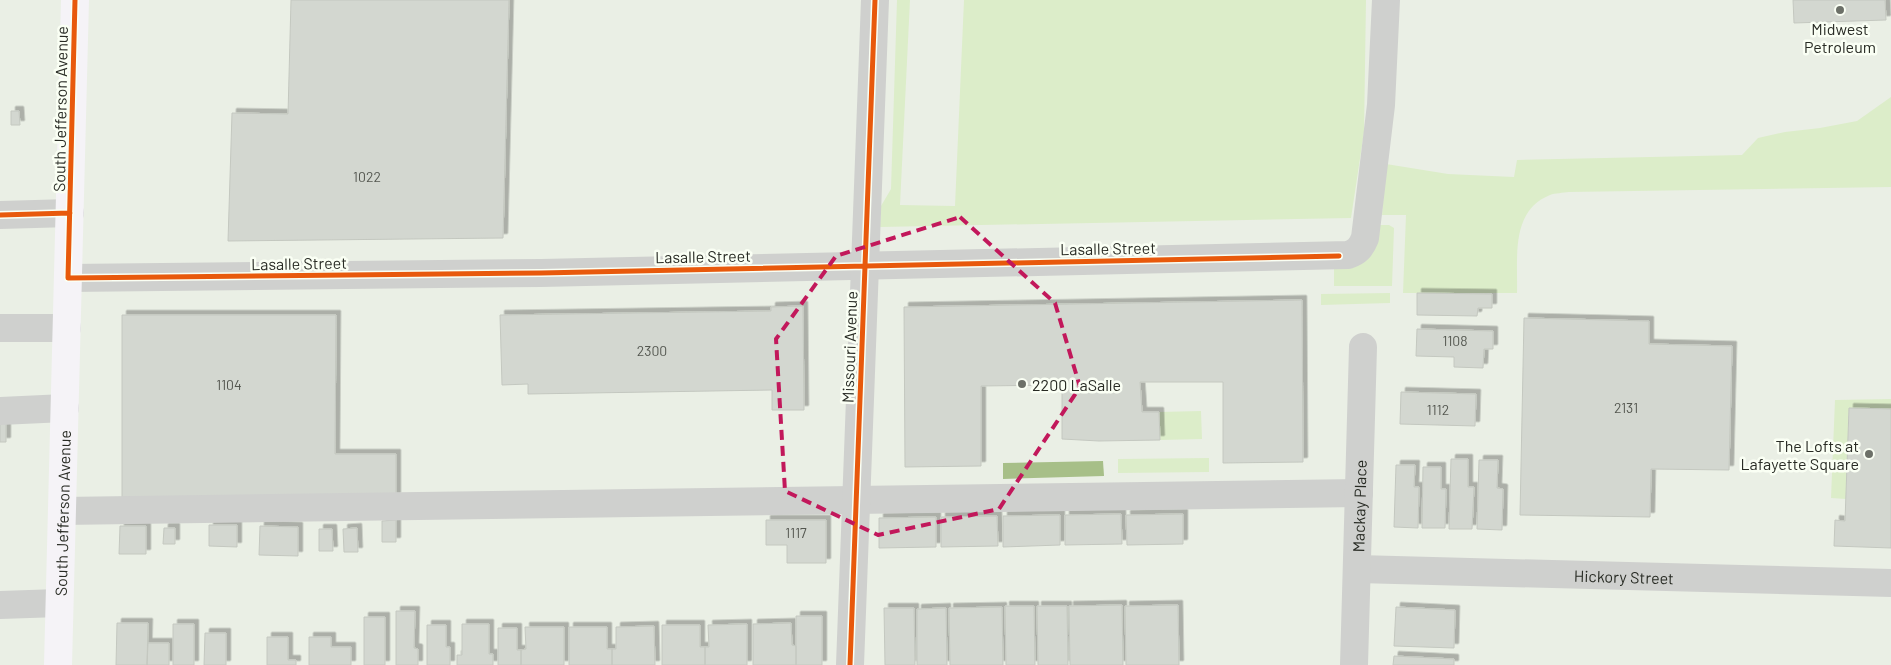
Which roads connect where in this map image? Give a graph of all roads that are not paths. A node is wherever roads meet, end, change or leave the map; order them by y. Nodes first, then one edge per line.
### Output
1 (75, 0) edge
2 (875, 0) edge
3 (1386, 0) edge
4 (70, 213) junction
5 (0, 215) edge
6 (865, 265) junction
7 (68, 278) junction
8 (0, 328) edge
9 (67, 328) junction
10 (1363, 347) dead end
11 (65, 408) junction
12 (0, 411) edge
13 (1360, 493) junction
14 (856, 499) junction
15 (62, 511) junction
16 (1358, 569) junction
17 (1891, 583) edge
18 (59, 603) junction
19 (0, 605) edge
20 (58, 665) edge
21 (850, 665) edge
22 (1354, 665) edge

1 - 4 main road, South Jefferson Avenue
2 - 6 street, Missouri Avenue
3 - 6 street, Lasalle Street
4 - 5 street
4 - 7 main road, South Jefferson Avenue
6 - 7 street, Lasalle Street
6 - 14 street, Missouri Avenue
7 - 9 main road, South Jefferson Avenue
8 - 9 street
9 - 11 main road, South Jefferson Avenue
10 - 13 street, Mackay Place
11 - 12 street
11 - 15 main road, South Jefferson Avenue
13 - 14 street
13 - 16 street, Mackay Place
14 - 15 street
14 - 21 street, Missouri Avenue
15 - 18 main road, South Jefferson Avenue
16 - 17 street, Hickory Street
16 - 22 street, Mackay Place
18 - 19 street
18 - 20 main road, South Jefferson Avenue

